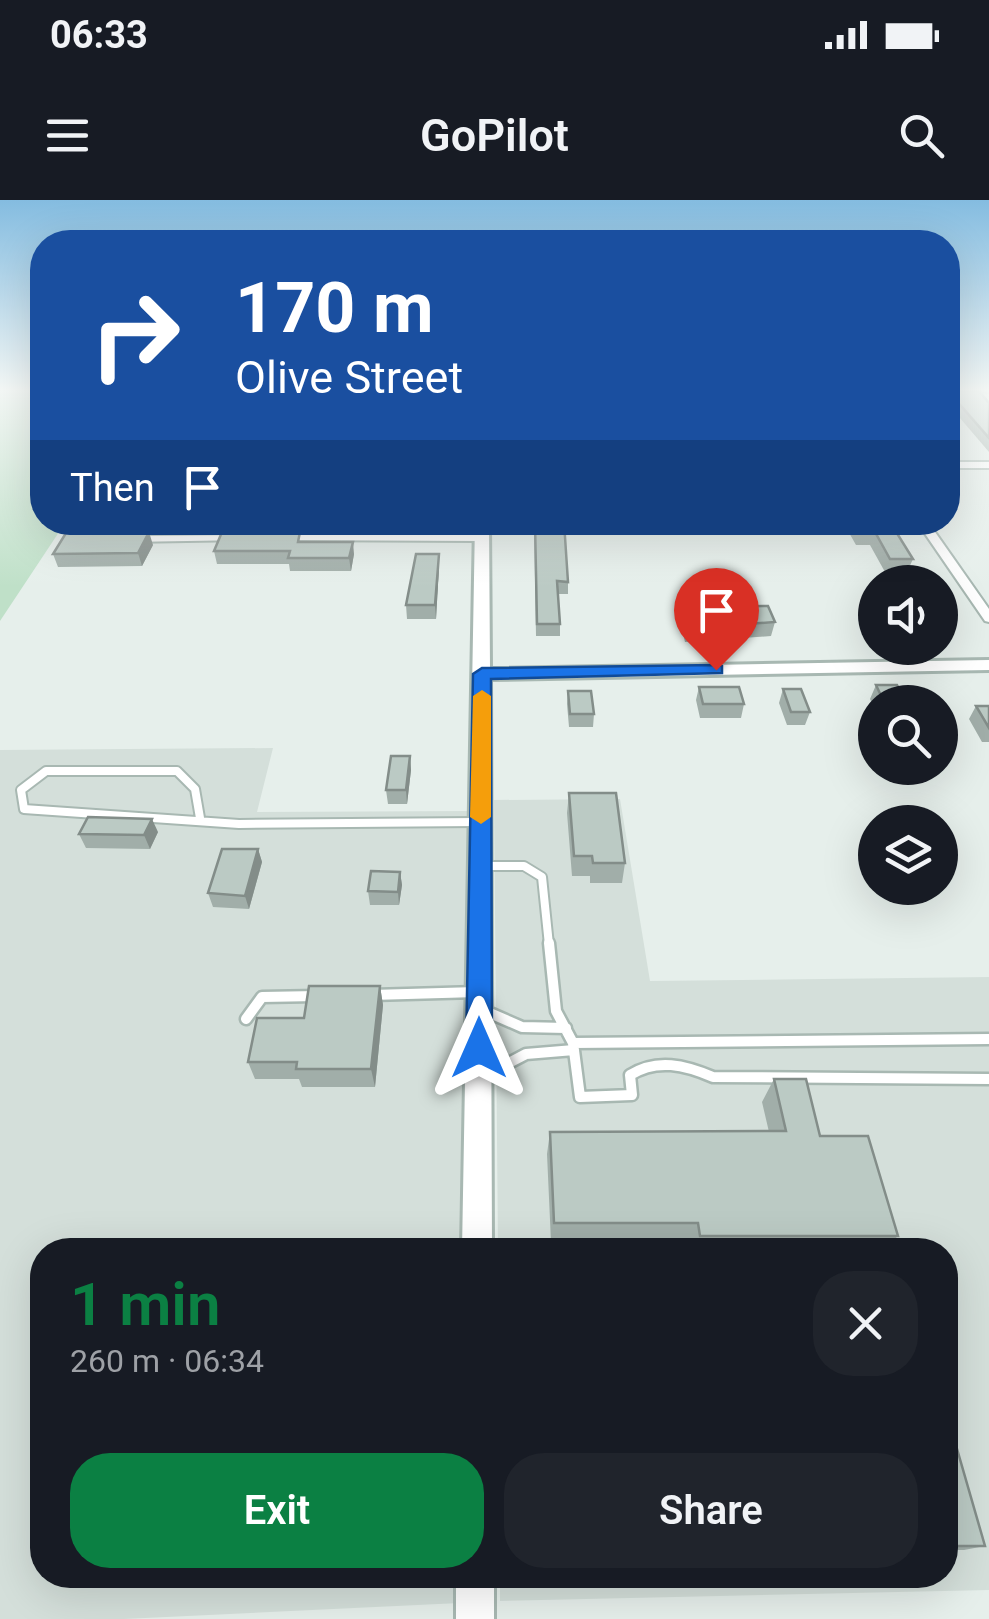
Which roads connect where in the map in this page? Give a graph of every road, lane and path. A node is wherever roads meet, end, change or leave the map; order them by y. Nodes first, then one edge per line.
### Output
1 (989, 464) edge
2 (960, 465) edge
3 (351, 535) edge
4 (482, 535) edge
5 (931, 535) edge
6 (254, 538) edge
7 (273, 538) edge
8 (117, 539) edge
9 (989, 618) edge
10 (989, 665) edge
11 (482, 674) junction
12 (200, 818) junction
13 (481, 822) junction
14 (480, 866) junction
15 (361, 995) edge
16 (321, 996) edge
17 (479, 1000) junction
18 (246, 1019) dead end
19 (566, 1028) junction
20 (989, 1039) edge
21 (574, 1046) junction
22 (989, 1079) edge
23 (478, 1081) junction
24 (478, 1238) edge
25 (475, 1588) edge
26 (475, 1619) edge

1 - 2 street
3 - 7 street
4 - 11 street
5 - 9 street
6 - 8 street
10 - 11 street
11 - 13 street
12 - 12 lane
12 - 13 lane
13 - 14 street
14 - 17 street
14 - 19 lane
15 - 17 lane
16 - 18 lane
17 - 19 lane
17 - 23 street
19 - 21 lane
20 - 21 lane
21 - 22 lane
21 - 23 lane
23 - 24 street
25 - 26 street

